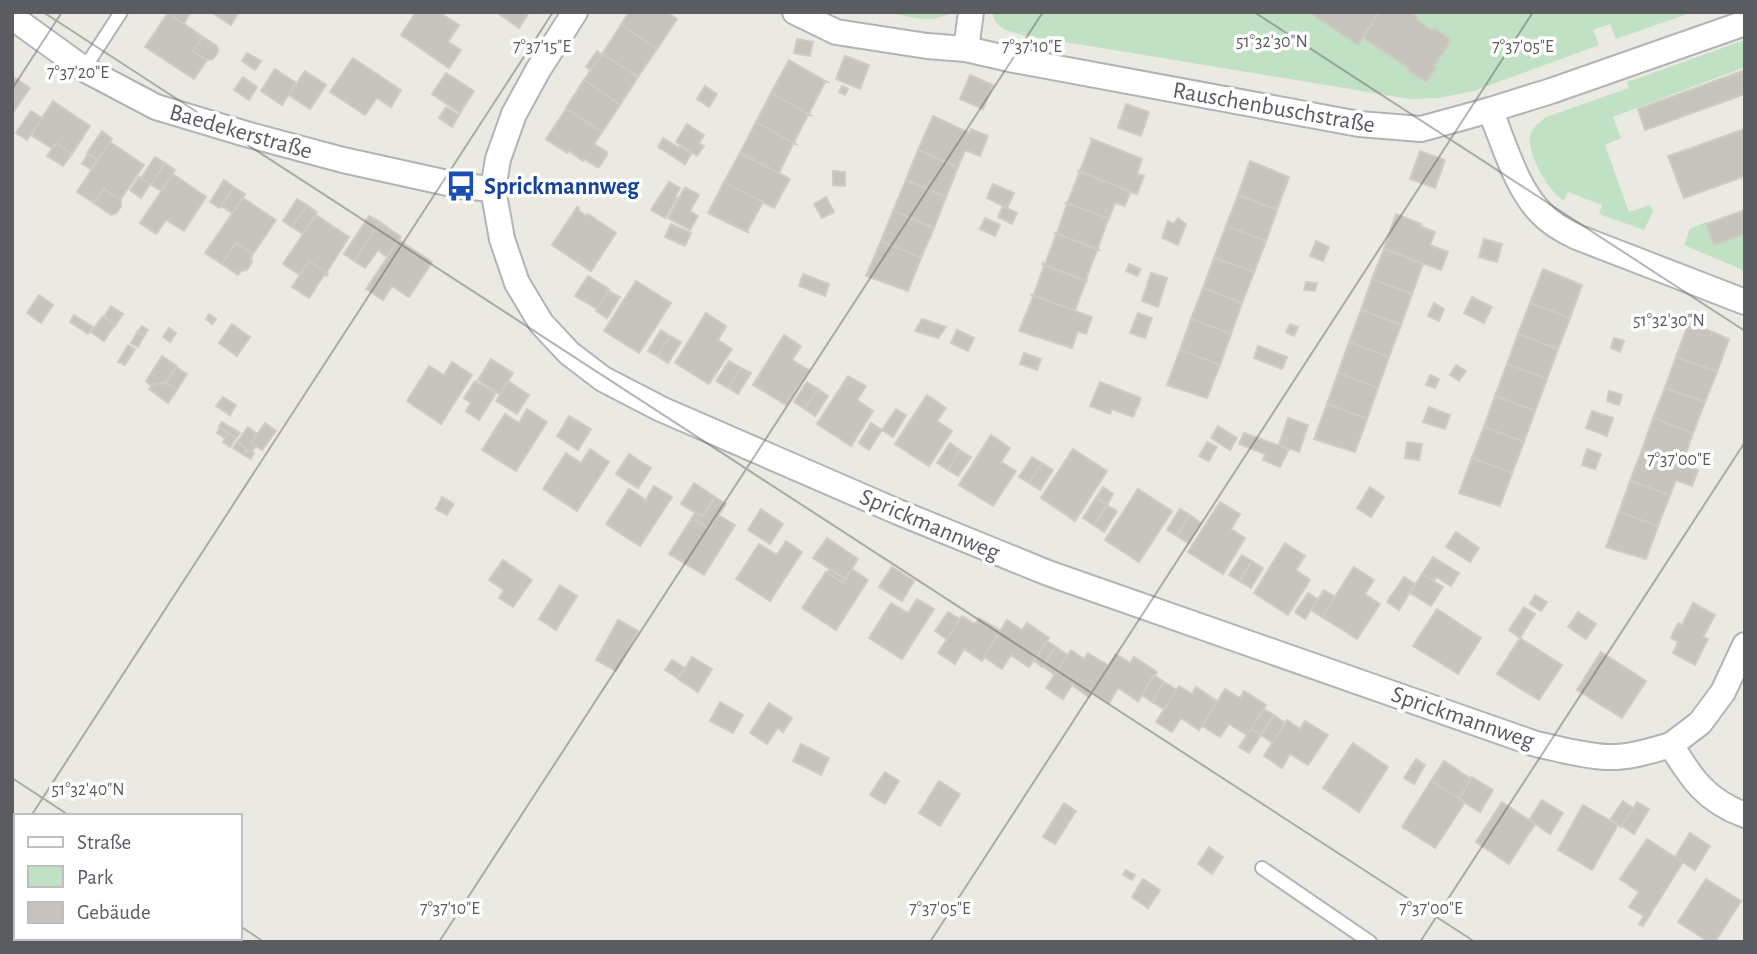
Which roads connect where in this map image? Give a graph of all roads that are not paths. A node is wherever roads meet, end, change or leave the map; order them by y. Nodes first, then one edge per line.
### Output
1 (121, 12) edge
2 (575, 12) edge
3 (795, 12) edge
4 (971, 12) edge
5 (12, 17) edge
6 (1745, 23) edge
7 (966, 49) junction
8 (84, 69) junction
9 (1490, 110) junction
10 (493, 189) junction
11 (1745, 302) edge
12 (1745, 645) edge
13 (1671, 745) junction
14 (1745, 814) edge
15 (1262, 868) dead end
16 (1370, 942) edge

1 - 8 lane
2 - 10 street, Sprickmannweg
3 - 7 street, Rauschenbuschstraße
4 - 7 street
5 - 8 street, Baedekerstraße
6 - 9 street, Rauschenbuschstraße
7 - 9 street, Rauschenbuschstraße
8 - 10 street, Baedekerstraße
9 - 11 street
10 - 13 street, Sprickmannweg
12 - 13 street, Sprickmannweg
13 - 14 street
15 - 16 lane

